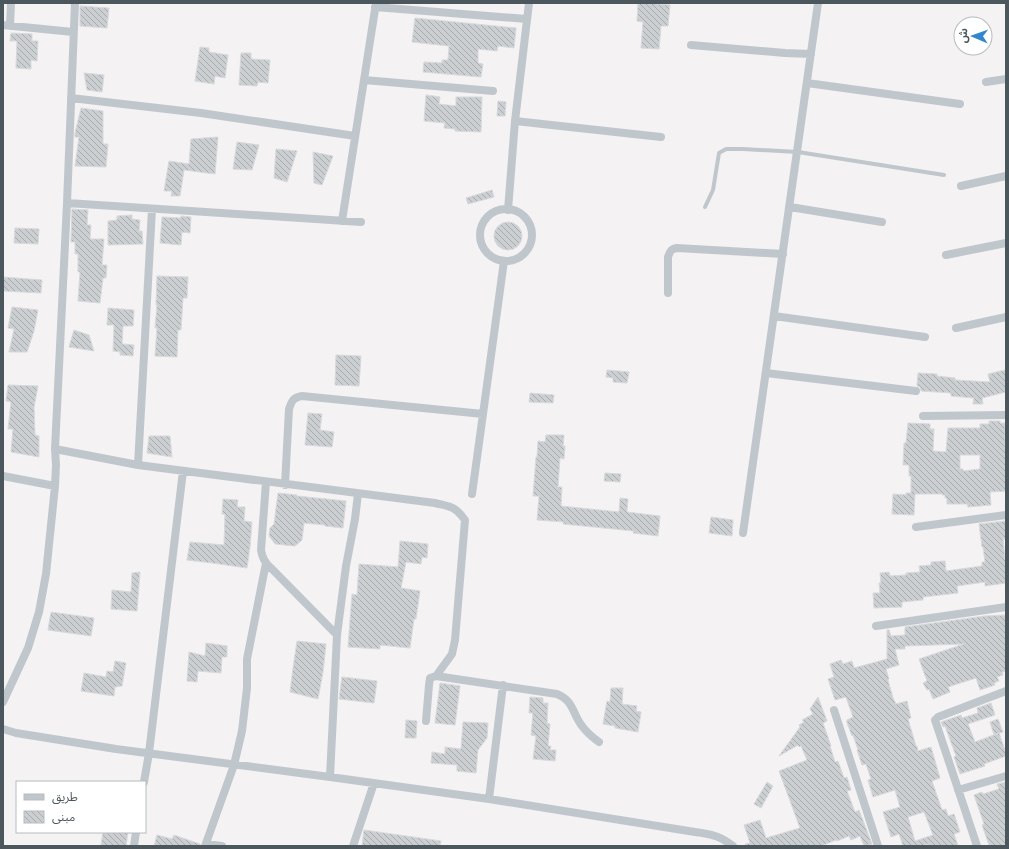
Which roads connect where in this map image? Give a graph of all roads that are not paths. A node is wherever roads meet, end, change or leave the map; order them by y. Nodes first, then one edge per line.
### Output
1 (11, 3) edge
2 (75, 3) edge
3 (529, 3) edge
4 (818, 3) edge
5 (376, 5) edge
6 (527, 19) junction
7 (7, 26) edge
8 (73, 32) junction
9 (692, 45) dead end
10 (810, 54) junction
11 (1006, 79) edge
12 (364, 80) junction
13 (986, 82) dead end
14 (807, 83) junction
15 (493, 91) dead end
16 (71, 98) junction
17 (960, 104) dead end
18 (515, 121) junction
19 (356, 136) junction
20 (661, 137) dead end
21 (798, 152) junction
22 (944, 176) dead end
23 (1006, 176) edge
24 (961, 186) dead end
25 (67, 203) junction
26 (705, 207) dead end
27 (790, 207) junction
28 (152, 209) junction
29 (508, 210) junction
30 (342, 221) junction
31 (361, 222) dead end
32 (882, 222) dead end
33 (1006, 243) edge
34 (783, 254) junction
35 (946, 255) dead end
36 (504, 261) junction
37 (668, 293) dead end
38 (774, 316) junction
39 (1006, 317) edge
40 (956, 328) dead end
41 (925, 337) dead end
42 (766, 373) junction
43 (916, 391) dead end
44 (483, 414) junction
45 (1006, 415) edge
46 (923, 416) dead end
47 (55, 449) junction
48 (138, 465) junction
49 (183, 471) junction
50 (3, 476) edge
51 (266, 482) junction
52 (285, 484) junction
53 (55, 486) junction
54 (358, 494) junction
55 (472, 494) dead end
56 (1006, 515) edge
57 (916, 526) dead end
58 (743, 533) dead end
59 (266, 564) junction
60 (1006, 607) edge
61 (876, 626) dead end
62 (337, 635) junction
63 (436, 676) junction
64 (503, 685) junction
65 (1006, 691) edge
66 (3, 702) edge
67 (834, 710) dead end
68 (426, 721) dead end
69 (3, 729) edge
70 (16, 733) junction
71 (3, 735) edge
72 (599, 742) dead end
73 (149, 753) junction
74 (234, 764) junction
75 (1006, 776) edge
76 (330, 777) junction
77 (144, 781) edge
78 (374, 783) junction
79 (958, 790) junction
80 (489, 799) junction
81 (136, 833) edge
82 (723, 843) edge
83 (206, 845) edge
84 (134, 846) edge
85 (222, 846) edge
86 (353, 846) edge
87 (733, 846) edge
88 (878, 846) edge
89 (977, 846) edge

1 - 7 street
2 - 8 street
3 - 6 street
4 - 10 street
5 - 6 street
5 - 12 street
6 - 18 street
7 - 8 street
8 - 16 street
9 - 10 street
10 - 14 street
11 - 13 street
12 - 15 street
12 - 19 street
14 - 17 street
14 - 21 street
16 - 19 street
16 - 25 street
18 - 20 street
18 - 29 street
19 - 30 street
21 - 22 lane
21 - 26 lane
21 - 27 street
23 - 24 street
25 - 28 street
25 - 47 street
27 - 32 street
27 - 34 street
28 - 30 street
28 - 48 street
29 - 36 street
29 - 36 street
30 - 31 street
33 - 35 street
34 - 37 street
34 - 38 street
36 - 44 street
38 - 41 street
38 - 42 street
39 - 40 street
42 - 43 street
42 - 58 street
44 - 52 street
44 - 55 street
45 - 46 street
47 - 48 street
47 - 53 street
48 - 49 street
49 - 51 street
49 - 73 street
50 - 53 street
51 - 52 street
51 - 59 street
52 - 54 street
53 - 66 street
54 - 62 street
54 - 63 street
56 - 57 street
59 - 62 street
59 - 74 street
60 - 61 street
62 - 76 street
63 - 64 street
63 - 68 street
64 - 72 street
64 - 80 street
65 - 79 street
67 - 88 street
69 - 70 street
70 - 71 street
70 - 73 street
73 - 74 street
73 - 77 street
74 - 76 street
74 - 83 street
75 - 79 street
76 - 78 street
78 - 80 street
78 - 86 street
79 - 89 street
80 - 82 street
81 - 84 street
82 - 87 street
83 - 85 street

